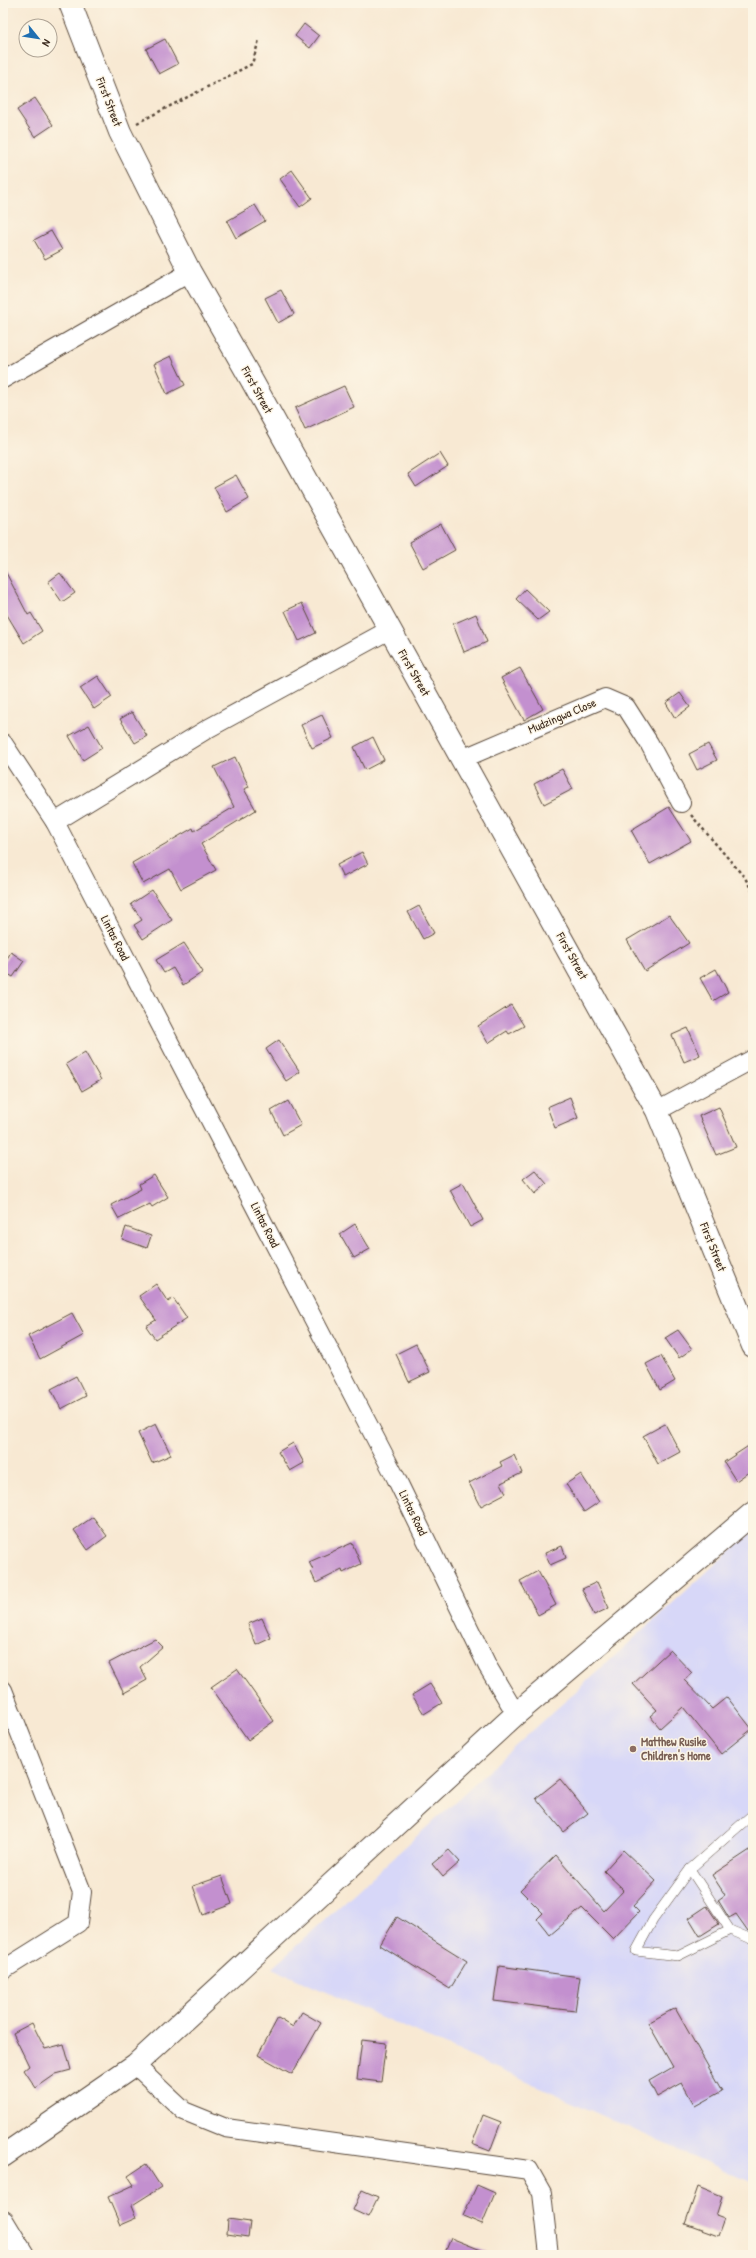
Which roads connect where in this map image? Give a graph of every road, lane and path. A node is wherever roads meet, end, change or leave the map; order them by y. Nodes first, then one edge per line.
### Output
1 (70, 3) edge
2 (258, 40) dead end
3 (120, 132) junction
4 (190, 272) junction
5 (3, 379) edge
6 (389, 630) junction
7 (3, 743) edge
8 (462, 759) junction
9 (681, 803) joint
10 (55, 822) junction
11 (753, 892) edge
12 (753, 1059) edge
13 (657, 1111) junction
14 (753, 1346) edge
15 (753, 1513) edge
16 (3, 1690) edge
17 (516, 1714) junction
18 (753, 1814) edge
19 (690, 1869) junction
20 (730, 1930) junction
21 (753, 1936) edge
22 (3, 1970) edge
23 (135, 2065) junction
24 (3, 2156) edge
25 (3, 2222) edge
26 (23, 2255) edge
27 (549, 2255) edge

1 - 3 street, First Street
2 - 3 path
3 - 4 street, First Street
4 - 5 street
4 - 6 street, First Street
6 - 8 street, First Street
6 - 10 street
7 - 10 street, Lintas Road
8 - 9 street, Mudzingwa Close
8 - 13 street, First Street
9 - 11 path
10 - 17 street, Lintas Road
12 - 13 street
13 - 14 street, First Street
15 - 17 street
16 - 22 street
17 - 23 street
18 - 19 lane
19 - 20 lane
19 - 20 lane
20 - 21 lane
23 - 24 street
23 - 27 street
25 - 26 street

